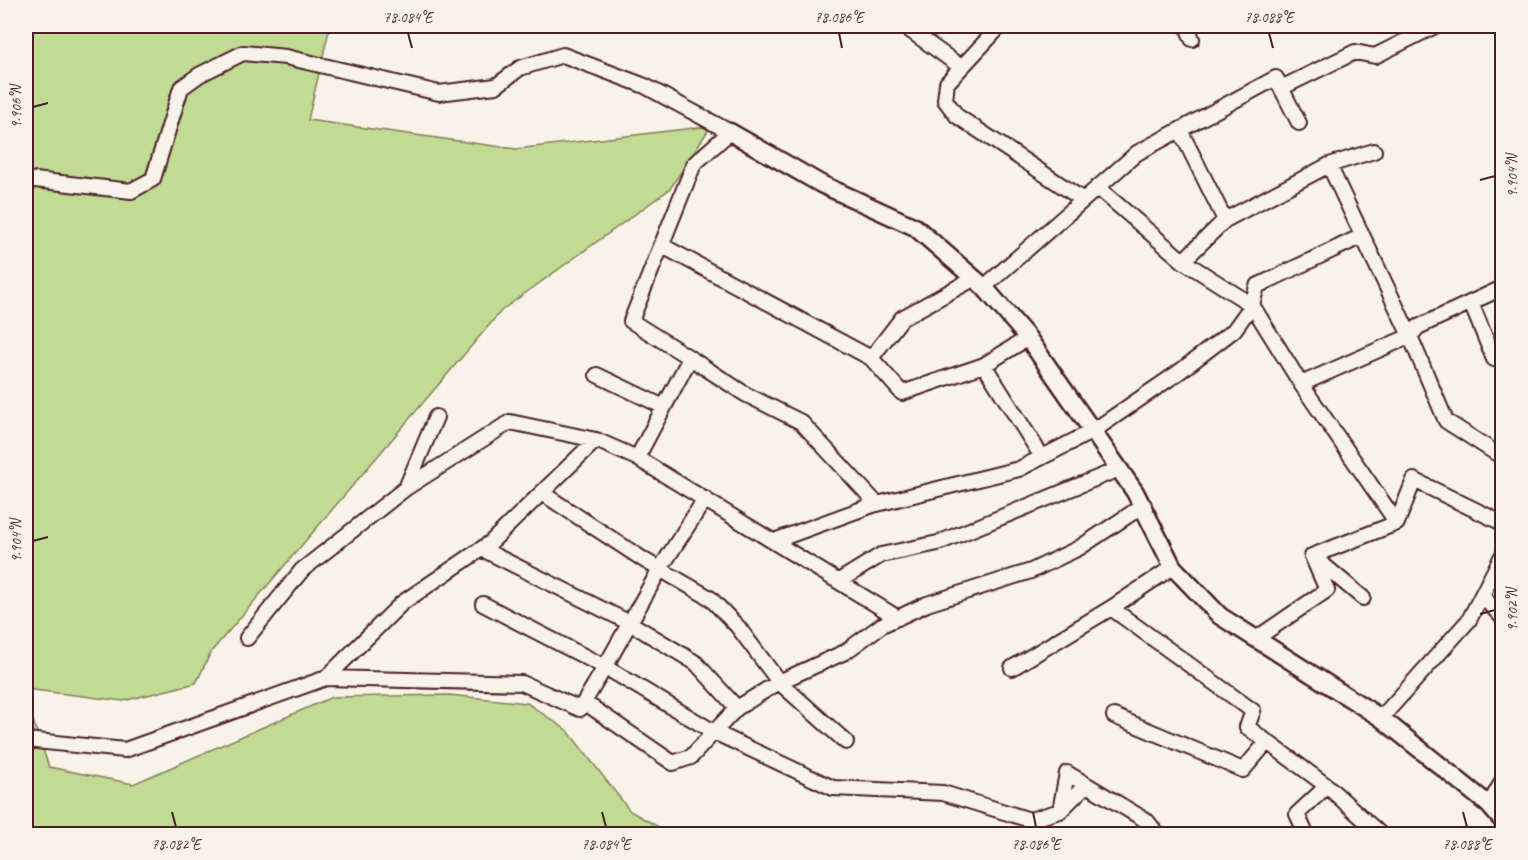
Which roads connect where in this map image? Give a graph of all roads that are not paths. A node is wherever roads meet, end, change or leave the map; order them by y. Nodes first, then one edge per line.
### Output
1 (1000, 26) edge
2 (1435, 26) edge
3 (909, 27) edge
4 (961, 67) junction
5 (1281, 88) junction
6 (1299, 123) dead end
7 (1180, 130) junction
8 (730, 132) junction
9 (1374, 151) dead end
10 (1329, 165) junction
11 (26, 179) edge
12 (1097, 187) junction
13 (1082, 199) junction
14 (1225, 220) junction
15 (1362, 236) junction
16 (661, 246) junction
17 (1183, 261) junction
18 (978, 283) junction
19 (1503, 288) edge
20 (1471, 303) junction
21 (1252, 305) junction
22 (1410, 336) junction
23 (1028, 338) junction
24 (1503, 355) edge
25 (690, 357) junction
26 (871, 358) junction
27 (984, 365) junction
28 (597, 375) dead end
29 (1301, 384) junction
30 (664, 407) junction
31 (436, 417) dead end
32 (1093, 431) junction
33 (596, 440) junction
34 (1042, 457) junction
35 (1503, 457) edge
36 (637, 458) junction
37 (1119, 469) junction
38 (406, 489) junction
39 (542, 493) junction
40 (705, 499) junction
41 (877, 504) junction
42 (1144, 505) junction
43 (1397, 523) junction
44 (1503, 523) edge
45 (774, 541) junction
46 (482, 549) junction
47 (1312, 556) junction
48 (1503, 556) edge
49 (1173, 567) junction
50 (660, 570) junction
51 (839, 581) junction
52 (1482, 596) junction
53 (1363, 598) dead end
54 (483, 604) dead end
55 (1111, 608) junction
56 (1503, 617) edge
57 (898, 618) junction
58 (630, 623) junction
59 (247, 638) dead end
60 (1257, 638) junction
61 (605, 668) junction
62 (1012, 668) dead end
63 (326, 678) junction
64 (779, 682) junction
65 (584, 702) junction
66 (737, 708) junction
67 (1114, 716) dead end
68 (1381, 718) junction
69 (714, 732) junction
70 (26, 740) edge
71 (846, 742) dead end
72 (1267, 742) junction
73 (1503, 782) edge
74 (1086, 785) junction
75 (1327, 786) junction
76 (1489, 805) junction
77 (1060, 811) junction
78 (1503, 820) edge
79 (1157, 834) edge
80 (1306, 834) edge
81 (1380, 834) edge

1 - 4 street
2 - 5 street
3 - 4 street
4 - 13 street
5 - 6 street
5 - 7 street
7 - 12 street
7 - 14 street
8 - 11 street
8 - 16 street
8 - 18 street
9 - 10 street
10 - 14 street
10 - 15 street
12 - 13 street
12 - 17 street
13 - 18 street
14 - 17 street
15 - 21 street
15 - 22 street
16 - 25 street
16 - 26 street
17 - 21 street
18 - 23 street
18 - 26 street
19 - 20 street
20 - 22 street
20 - 24 street
21 - 29 street
21 - 32 street
22 - 29 street
22 - 35 street
23 - 27 street
23 - 32 street
25 - 30 street
25 - 41 street
26 - 27 street
27 - 34 street
28 - 30 street
29 - 43 street
30 - 36 street
31 - 38 street
32 - 34 street
32 - 37 street
33 - 36 street
33 - 38 street
33 - 39 street
34 - 41 street
36 - 40 street
37 - 42 street
37 - 51 street
38 - 59 street
39 - 46 street
39 - 50 street
40 - 45 street
40 - 50 street
41 - 45 street
42 - 49 street
42 - 57 street
43 - 44 street
43 - 47 street
45 - 51 street
46 - 58 street
46 - 63 street
47 - 53 street
47 - 60 street
48 - 52 street
49 - 55 street
49 - 60 street
50 - 58 street
50 - 64 street
51 - 57 street
52 - 56 street
52 - 68 street
54 - 61 street
55 - 62 street
55 - 72 street
57 - 64 street
58 - 61 street
58 - 66 street
60 - 68 street
61 - 65 street
61 - 69 street
63 - 65 street
63 - 70 street
64 - 66 street
64 - 71 street
65 - 69 street
66 - 69 street
67 - 72 street
68 - 76 street
69 - 77 street
72 - 75 street
73 - 76 street
74 - 77 street
74 - 77 street
74 - 79 street
75 - 80 street
75 - 81 street
76 - 78 street

